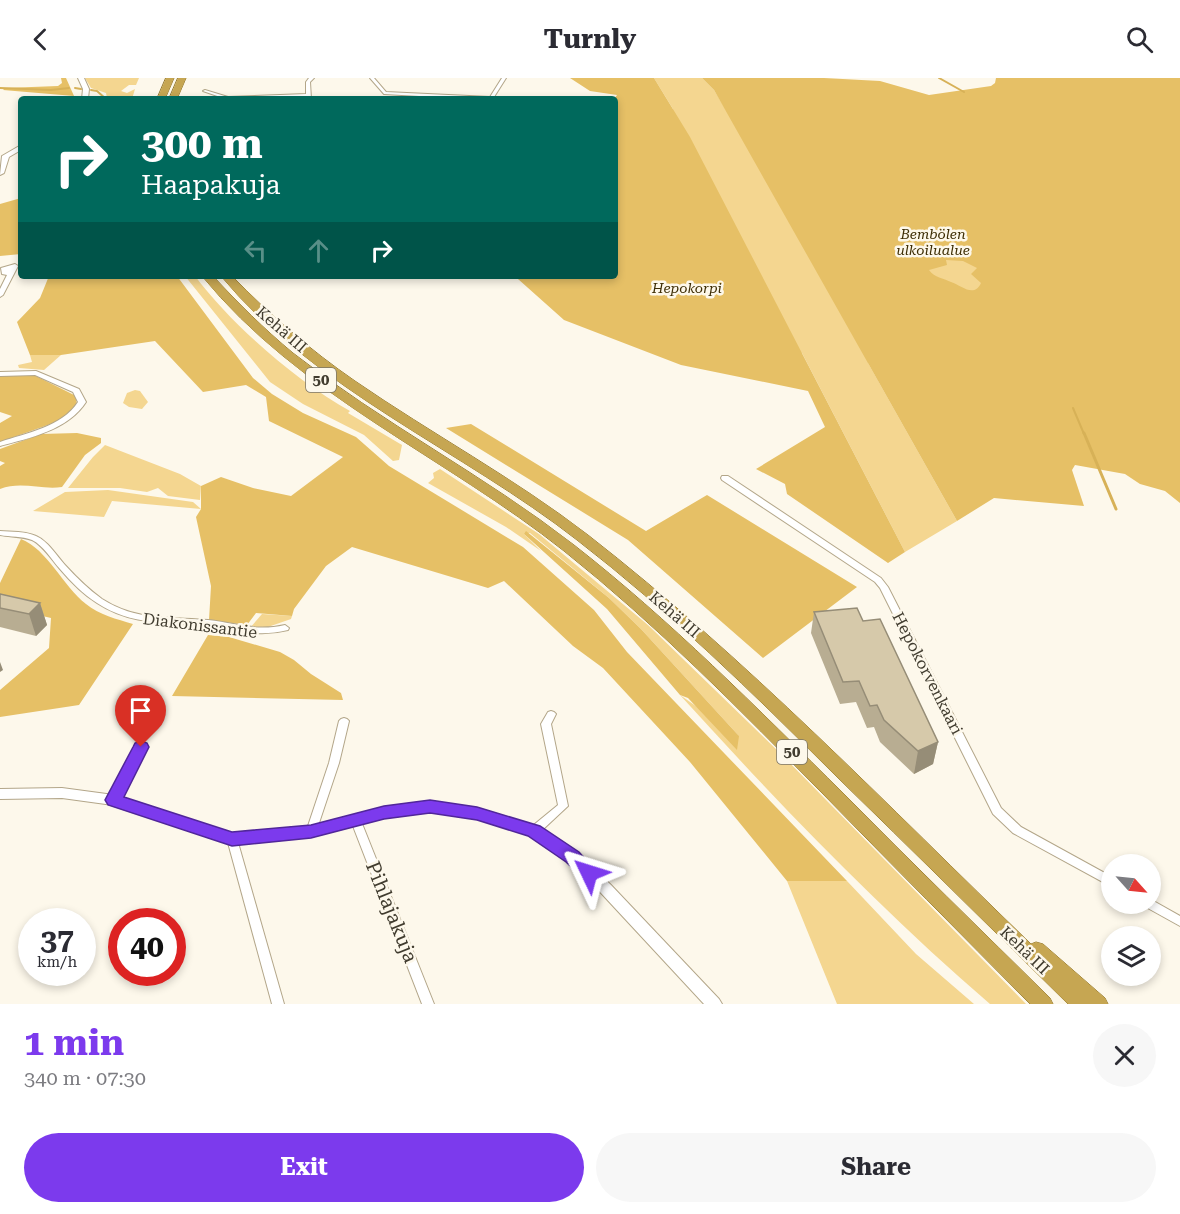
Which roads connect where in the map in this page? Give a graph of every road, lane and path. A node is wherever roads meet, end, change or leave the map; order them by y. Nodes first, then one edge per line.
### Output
1 (81, 78) edge
2 (170, 78) edge
3 (182, 78) edge
4 (312, 78) edge
5 (372, 78) edge
6 (504, 78) edge
7 (205, 91) dead end
8 (85, 96) edge
9 (162, 96) edge
10 (174, 96) edge
11 (221, 96) edge
12 (308, 96) edge
13 (458, 96) edge
14 (493, 96) edge
15 (18, 149) edge
16 (0, 173) edge
17 (9, 274) dead end
18 (210, 279) edge
19 (229, 279) edge
20 (0, 295) edge
21 (0, 374) edge
22 (0, 444) edge
23 (725, 478) dead end
24 (0, 533) edge
25 (285, 628) dead end
26 (551, 714) dead end
27 (344, 721) dead end
28 (141, 747) dead end
29 (0, 794) edge
30 (114, 800) junction
31 (356, 821) junction
32 (534, 831) junction
33 (311, 832) junction
34 (232, 839) junction
35 (1101, 877) edge
36 (982, 908) junction
37 (1161, 910) edge
38 (1180, 921) edge
39 (278, 1004) edge
40 (428, 1004) edge
41 (714, 1004) edge
42 (1043, 1004) edge
43 (1081, 1004) edge
44 (1098, 1004) edge

1 - 8 main road
2 - 9 highway
3 - 10 highway
4 - 12 street
5 - 13 street
6 - 14 street
7 - 11 street
15 - 16 main road
17 - 20 street
18 - 42 highway, Kehä III / 50
19 - 36 highway, Kehä III / 50
21 - 22 street
23 - 35 street, Hepokorvenkaari
24 - 25 street, Diakonissantie
26 - 32 street
27 - 33 street
28 - 30 street
29 - 30 street
30 - 34 street
31 - 32 street
31 - 33 street
31 - 40 street, Pihlajakuja
32 - 41 street
33 - 34 street
34 - 39 street
36 - 43 highway, Kehä III / 50
36 - 44 highway
37 - 38 street

